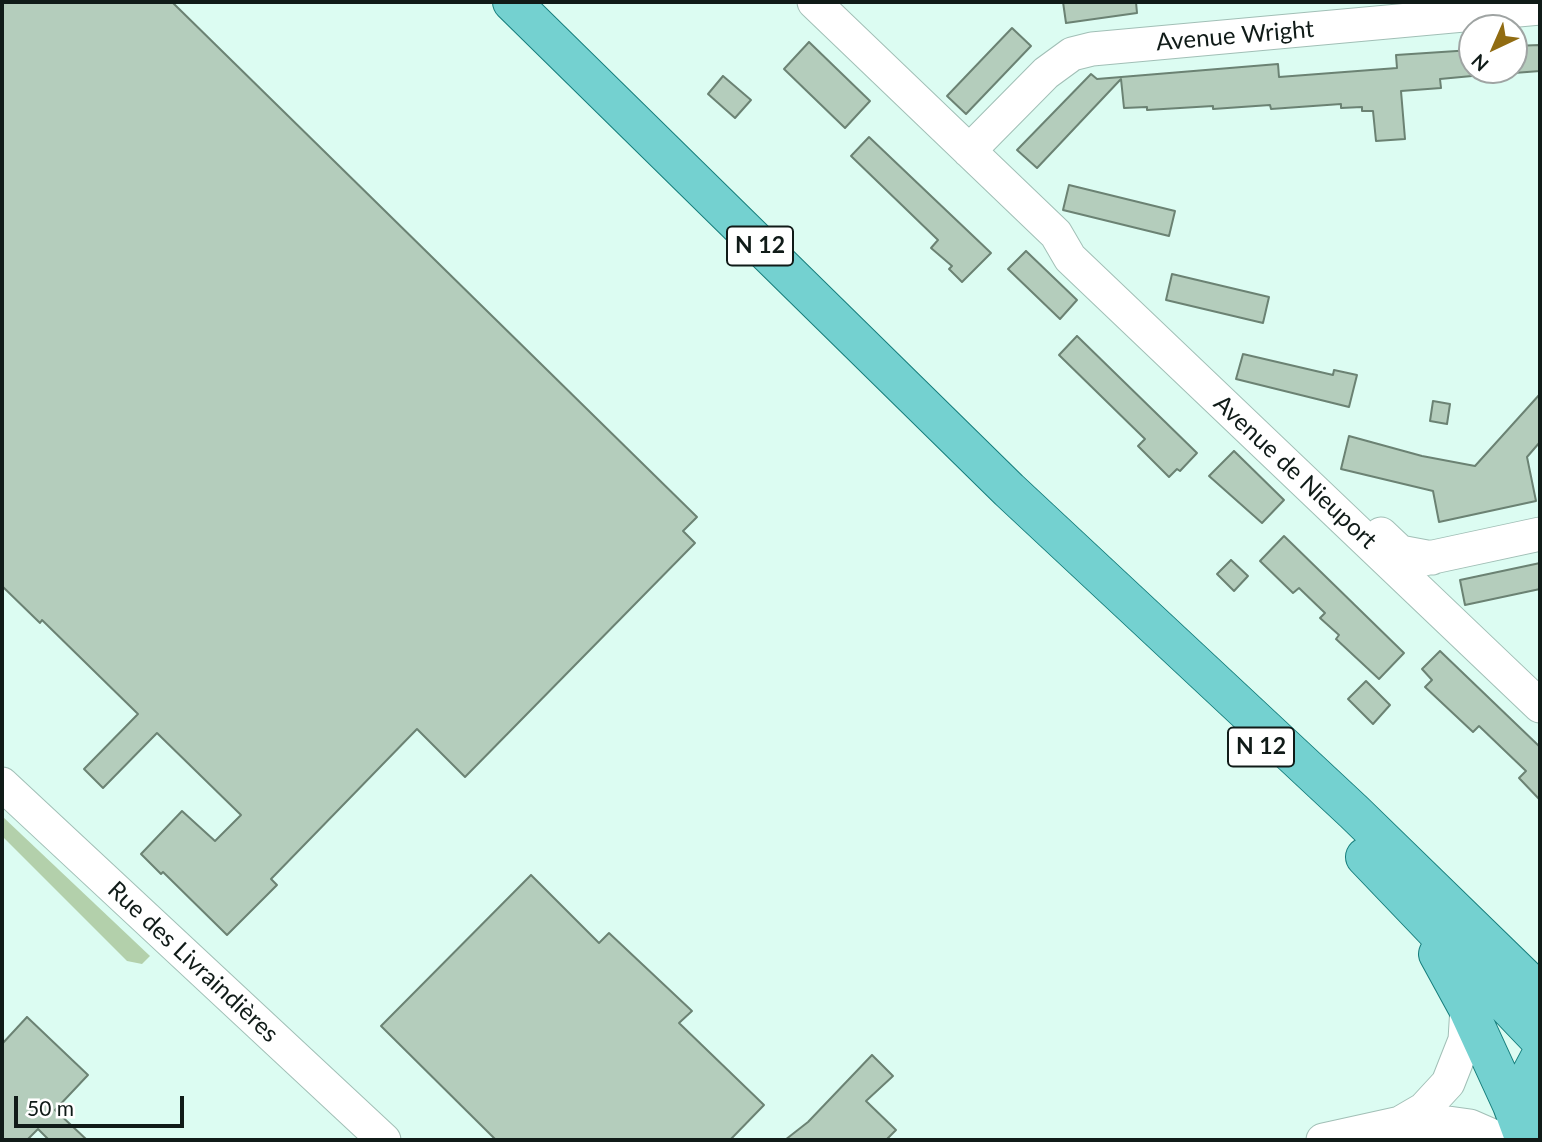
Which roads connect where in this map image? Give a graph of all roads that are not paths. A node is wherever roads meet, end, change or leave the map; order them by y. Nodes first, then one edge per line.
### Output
1 (512, 2) edge
2 (814, 2) edge
3 (1540, 8) edge
4 (969, 151) junction
5 (1055, 234) junction
6 (1540, 534) edge
7 (1432, 558) junction
8 (1394, 565) junction
9 (1131, 602) junction
10 (1540, 706) edge
11 (2, 785) edge
12 (1354, 812) junction
13 (1394, 888) junction
14 (1540, 975) edge
15 (1540, 993) edge
16 (1467, 1007) junction
17 (1540, 1040) edge
18 (1540, 1056) edge
19 (1400, 1123) junction
20 (1526, 1137) edge
21 (384, 1140) edge
22 (1323, 1140) edge

1 - 9 main road, N 12
2 - 4 street, Avenue de Nieuport
3 - 4 street, Avenue Wright
4 - 5 street, Avenue de Nieuport
5 - 7 street, Avenue de Nieuport
5 - 8 street, Avenue de Nieuport
6 - 7 street
7 - 8 street
8 - 10 street, Avenue de Nieuport
9 - 12 main road, N 12
9 - 13 main road, N 12
11 - 21 street, Rue des Livraindières
12 - 14 main road
12 - 15 main road, N 12
13 - 16 main road, N 12
13 - 17 main road, N 12
16 - 19 street
16 - 20 main road, N 12
18 - 20 main road
19 - 20 street
19 - 22 street

